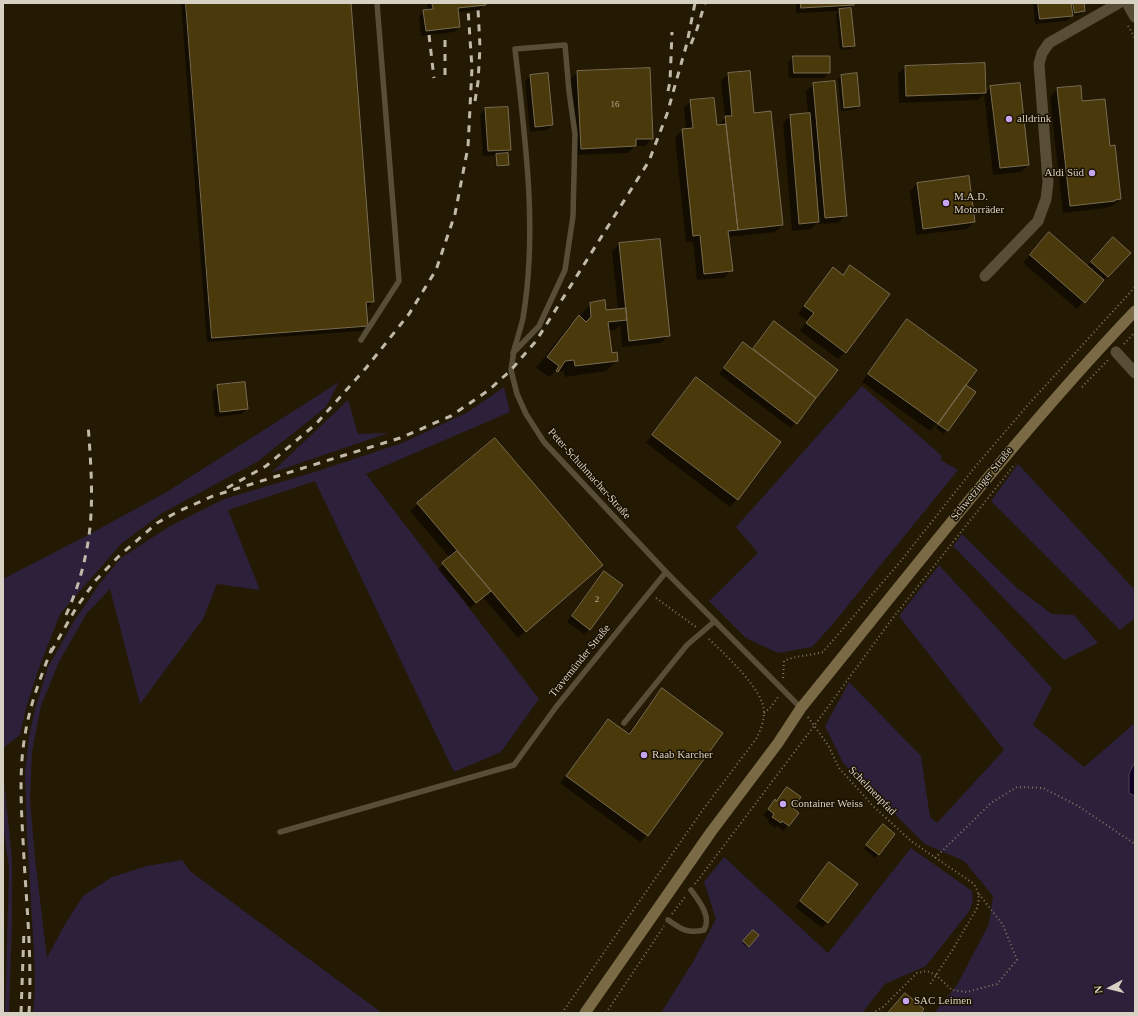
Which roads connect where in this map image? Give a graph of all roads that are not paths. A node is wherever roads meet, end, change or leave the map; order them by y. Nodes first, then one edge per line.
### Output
1 (377, 3) edge
2 (1119, 3) edge
3 (1127, 3) edge
4 (1135, 17) edge
5 (985, 276) dead end
6 (1135, 311) edge
7 (361, 340) dead end
8 (1116, 352) road end
9 (514, 353) junction
10 (1135, 373) edge
11 (666, 572) junction
12 (715, 621) junction
13 (801, 708) junction
14 (624, 723) dead end
15 (280, 832) dead end
16 (691, 890) road end
17 (668, 920) road end
18 (585, 1013) edge

1 - 7 lane
2 - 5 street
3 - 4 street
6 - 13 main road, Schwetzinger Straße
8 - 10 street
9 - 9 lane, Peter-Schuhmacher-Straße
9 - 11 lane, Peter-Schuhmacher-Straße
11 - 12 lane, Peter-Schuhmacher-Straße
11 - 15 lane, Travemünder Straße
12 - 13 lane, Peter-Schuhmacher-Straße
12 - 14 lane
13 - 18 main road, Schwetzinger Straße
16 - 17 lane

